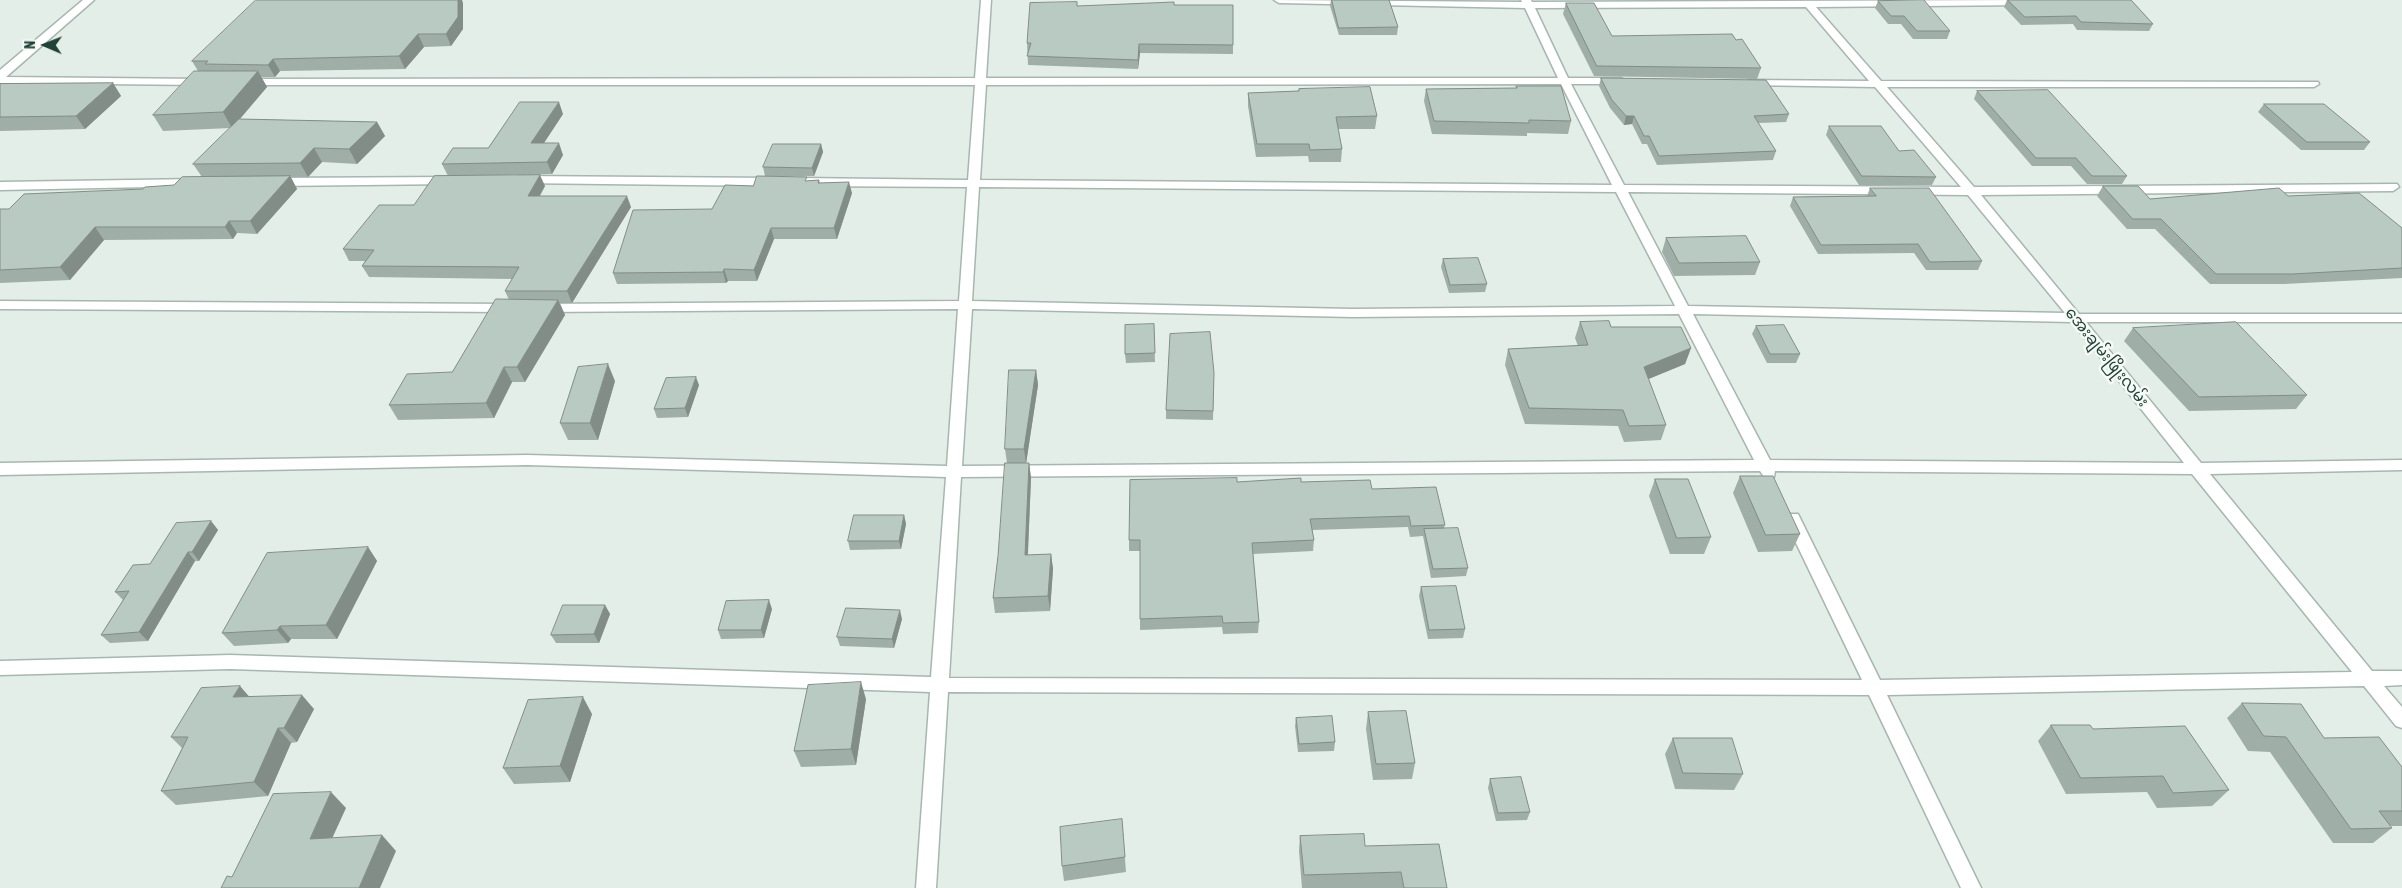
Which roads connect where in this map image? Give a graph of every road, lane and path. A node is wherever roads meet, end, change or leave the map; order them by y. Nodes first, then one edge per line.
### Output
1 (89, 0) edge
2 (986, 0) edge
3 (1279, 0) edge
4 (1806, 2) edge
5 (1527, 3) edge
6 (2026, 3) edge
7 (0, 76) edge
8 (0, 80) edge
9 (1564, 80) junction
10 (980, 81) junction
11 (1633, 82) edge
12 (1741, 83) edge
13 (2314, 84) dead end
14 (1878, 85) junction
15 (514, 180) edge
16 (465, 181) edge
17 (260, 182) edge
18 (212, 183) edge
19 (972, 184) junction
20 (0, 186) edge
21 (2393, 187) dead end
22 (1619, 188) junction
23 (1970, 191) junction
24 (0, 305) edge
25 (964, 305) junction
26 (1683, 310) junction
27 (2076, 318) junction
28 (2402, 318) edge
29 (1765, 465) junction
30 (2402, 465) edge
31 (0, 469) edge
32 (2196, 469) junction
33 (953, 472) junction
34 (1776, 486) edge
35 (1785, 504) edge
36 (0, 668) edge
37 (2367, 677) junction
38 (2402, 678) edge
39 (939, 685) junction
40 (1874, 688) junction
41 (2402, 720) edge
42 (926, 888) edge
43 (1971, 888) edge

1 - 7 street
2 - 10 street
3 - 5 street
4 - 5 street
4 - 6 street
4 - 14 street, အေးချမ်းဖြိုးလမ်း
5 - 9 street
8 - 10 street
9 - 10 street
9 - 11 street
9 - 22 street
10 - 19 street
12 - 14 street
13 - 14 street
14 - 23 street, အေးချမ်းဖြိုးလမ်း
15 - 19 street
16 - 17 street
18 - 20 street
19 - 22 street
19 - 25 street
21 - 23 street
22 - 23 street
22 - 26 street
23 - 27 street, အေးချမ်းဖြိုးလမ်း
24 - 25 street
25 - 26 street
25 - 33 street
26 - 27 street
26 - 29 street
27 - 28 street
27 - 32 street, အေးချမ်းဖြိုးလမ်း
29 - 32 street
29 - 33 street
29 - 34 street
30 - 32 street
31 - 33 street
32 - 37 street, အေးချမ်းဖြိုးလမ်း
33 - 39 street
35 - 40 street
36 - 39 street
37 - 38 street
37 - 40 street
37 - 41 street, အေးချမ်းဖြိုးလမ်း
39 - 40 street
39 - 42 street
40 - 43 street

